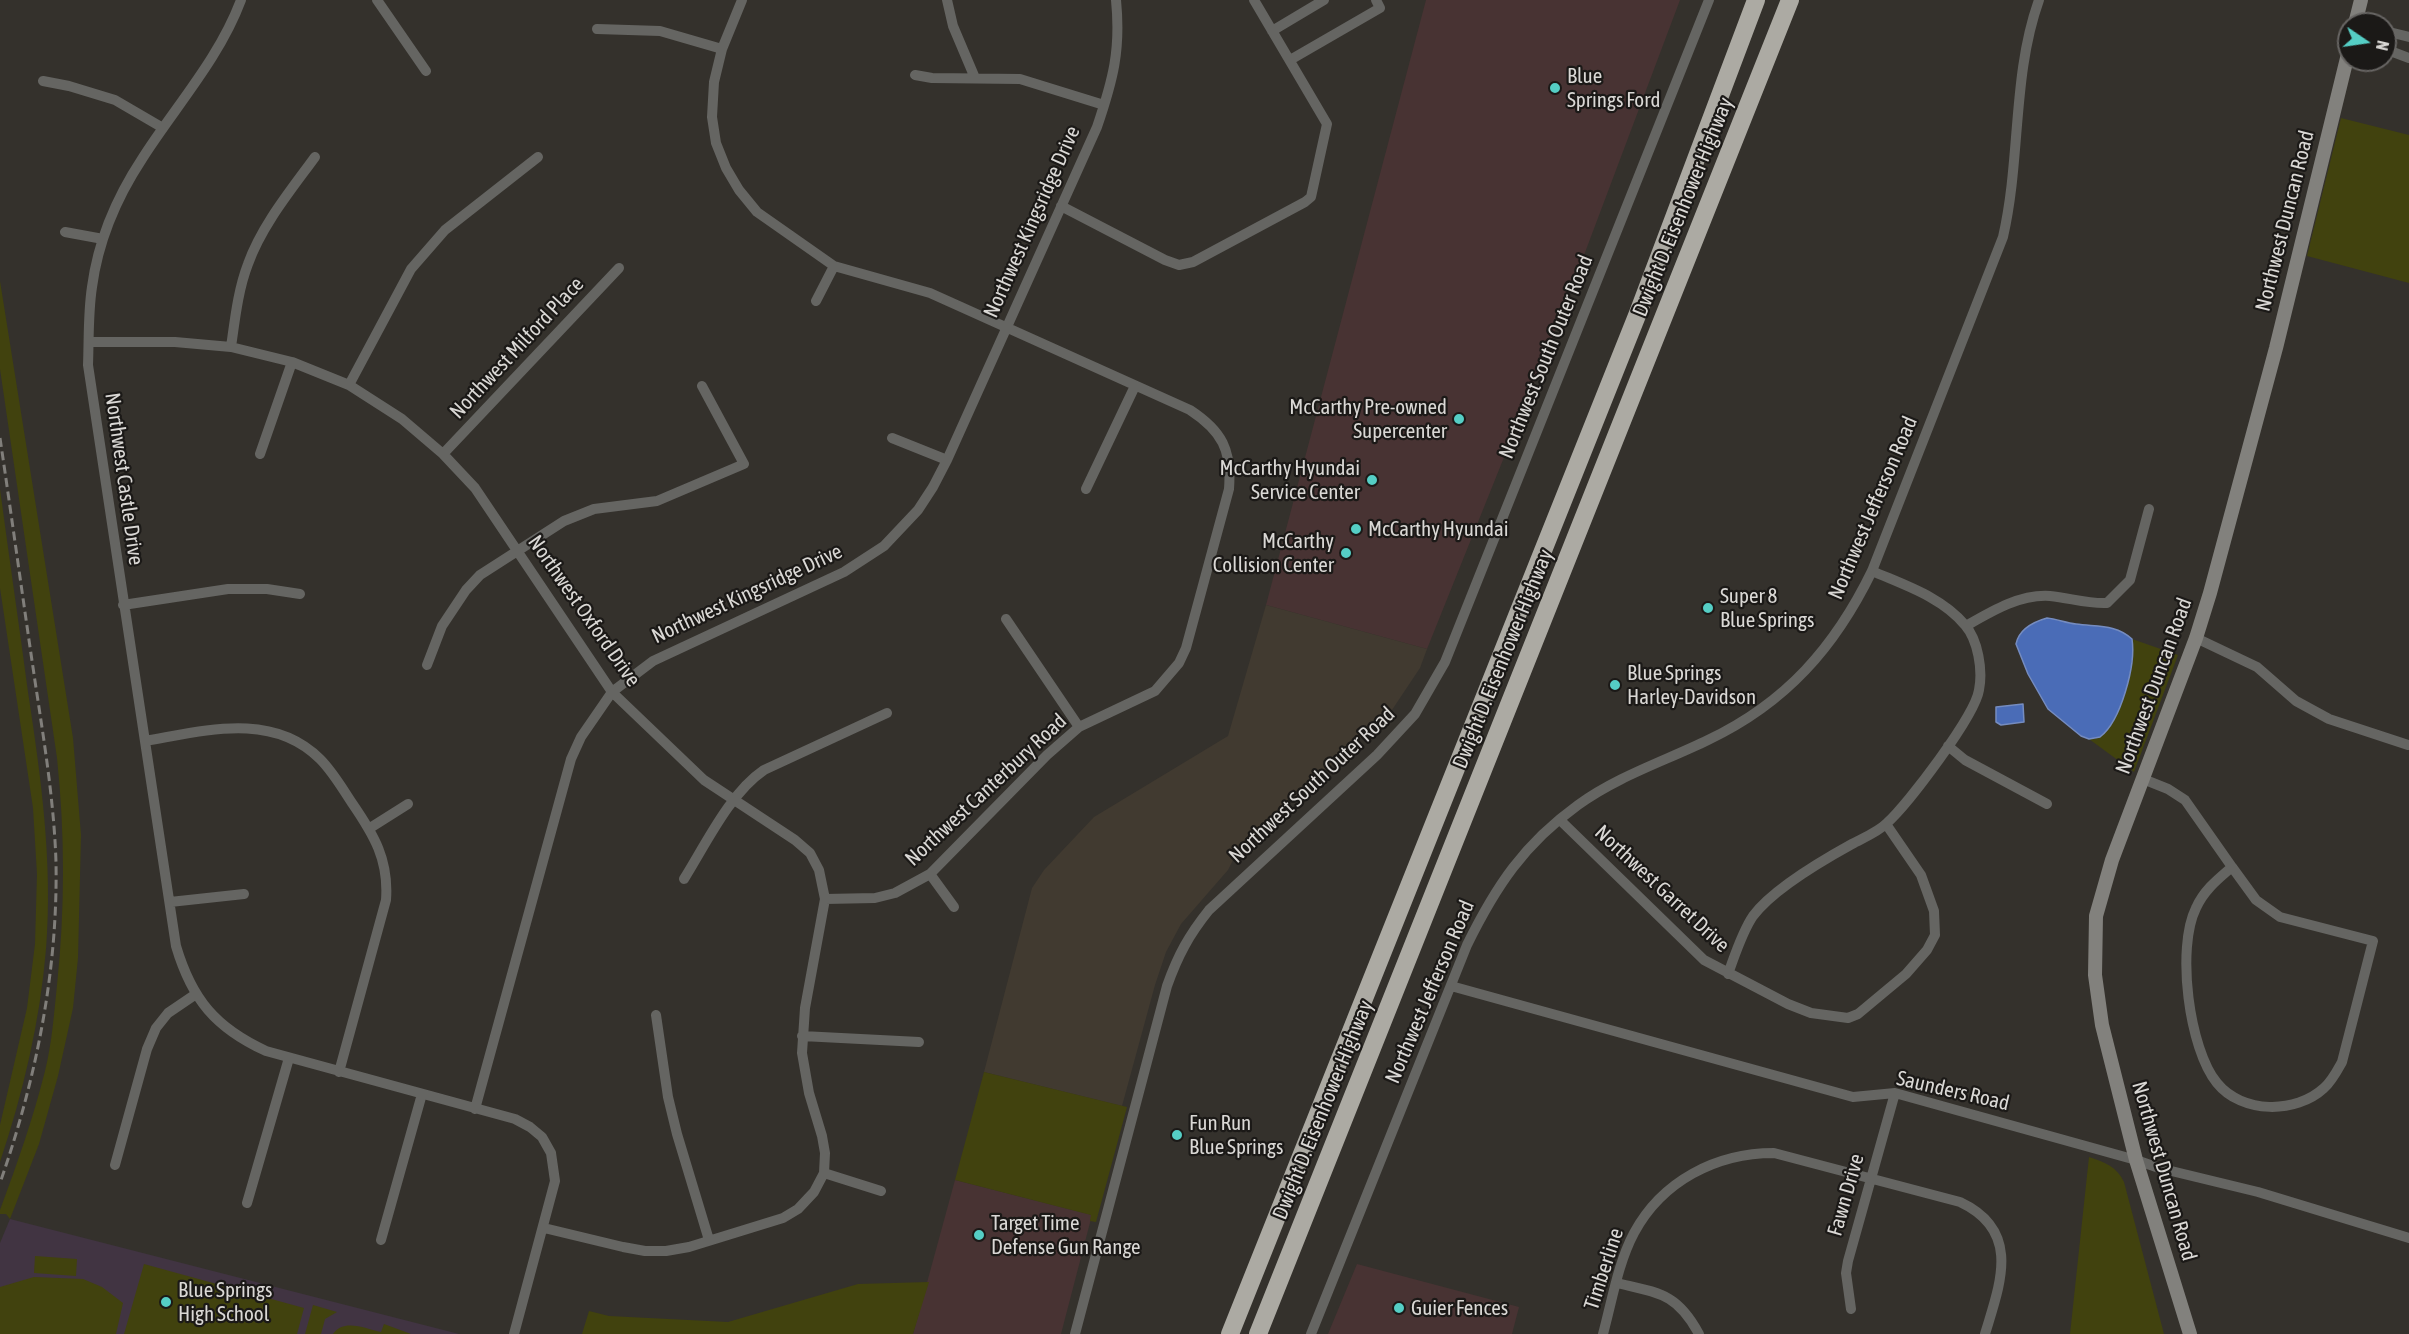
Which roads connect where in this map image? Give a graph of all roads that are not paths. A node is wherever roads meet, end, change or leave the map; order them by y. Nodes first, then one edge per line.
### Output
1 (241, 0) edge
2 (377, 0) edge
3 (742, 0) edge
4 (946, 0) edge
5 (1116, 0) edge
6 (1254, 0) edge
7 (1324, 0) edge
8 (1376, 0) edge
9 (1709, 0) edge
10 (1756, 0) edge
11 (1790, 0) edge
12 (2040, 0) edge
13 (597, 29) dead end
14 (1272, 30) junction
15 (722, 49) junction
16 (1290, 60) junction
17 (426, 71) dead end
18 (2344, 72) edge
19 (915, 75) dead end
20 (975, 78) junction
21 (42, 81) dead end
22 (1104, 105) junction
23 (163, 128) junction
24 (315, 157) dead end
25 (538, 157) dead end
26 (1061, 206) junction
27 (65, 232) dead end
28 (103, 239) junction
29 (834, 266) junction
30 (620, 268) dead end
31 (816, 301) dead end
32 (1006, 328) junction
33 (89, 342) junction
34 (231, 347) junction
35 (292, 362) junction
36 (349, 385) junction
37 (702, 386) dead end
38 (1135, 386) junction
39 (892, 438) dead end
40 (260, 454) dead end
41 (443, 454) junction
42 (947, 460) junction
43 (1086, 489) dead end
44 (2149, 509) dead end
45 (518, 550) junction
46 (1872, 571) junction
47 (300, 594) dead end
48 (123, 605) junction
49 (1006, 620) dead end
50 (1966, 626) junction
51 (2196, 638) junction
52 (427, 665) dead end
53 (612, 692) junction
54 (887, 713) dead end
55 (1079, 727) junction
56 (145, 741) junction
57 (2408, 745) edge
58 (1948, 746) junction
59 (2143, 779) junction
60 (734, 799) junction
61 (408, 804) dead end
62 (2047, 804) dead end
63 (1560, 820) junction
64 (1886, 824) junction
65 (370, 828) junction
66 (2232, 867) junction
67 (930, 874) junction
68 (684, 879) dead end
69 (244, 894) dead end
70 (825, 899) junction
71 (170, 902) junction
72 (954, 907) dead end
73 (1728, 974) junction
74 (1451, 986) junction
75 (195, 994) junction
76 (656, 1015) dead end
77 (802, 1036) junction
78 (919, 1042) dead end
79 (289, 1058) junction
80 (339, 1072) junction
81 (1895, 1093) junction
82 (422, 1094) junction
83 (475, 1109) junction
84 (2136, 1160) junction
85 (115, 1165) dead end
86 (824, 1173) junction
87 (1871, 1178) junction
88 (880, 1191) dead end
89 (247, 1203) dead end
90 (544, 1228) junction
91 (2409, 1238) edge
92 (381, 1240) dead end
93 (709, 1240) junction
94 (1617, 1283) junction
95 (1851, 1309) dead end
96 (514, 1334) edge
97 (1074, 1334) edge
98 (1230, 1334) edge
99 (1258, 1334) edge
100 (1311, 1334) edge
101 (1603, 1334) edge
102 (1699, 1334) edge
103 (1985, 1334) edge
104 (2190, 1334) edge

1 - 23 street, Northwest Castle Drive
2 - 17 street
3 - 15 street, Northwest Canterbury Road
4 - 20 street
5 - 22 street, Northwest Kingsridge Drive
6 - 14 street
7 - 14 street
8 - 16 street
9 - 97 street, Northwest South Outer Road
10 - 98 highway, Dwight D. Eisenhower Highway
11 - 99 highway, Dwight D. Eisenhower Highway
12 - 46 street, Northwest Jefferson Road
13 - 15 street
14 - 16 street
15 - 29 street, Northwest Canterbury Road
16 - 26 street
18 - 51 street, Northwest Duncan Road
19 - 20 street
20 - 22 street
21 - 23 street
22 - 26 street, Northwest Kingsridge Drive
23 - 28 street, Northwest Castle Drive
24 - 34 street
25 - 36 street
26 - 32 street, Northwest Kingsridge Drive
27 - 28 street
28 - 33 street, Northwest Castle Drive
29 - 31 street
29 - 32 street, Northwest Canterbury Road
30 - 41 street, Northwest Milford Place
32 - 38 street, Northwest Canterbury Road
32 - 42 street, Northwest Kingsridge Drive
33 - 34 street, Northwest Oxford Drive
33 - 48 street, Northwest Castle Drive
34 - 35 street, Northwest Oxford Drive
35 - 36 street, Northwest Oxford Drive
35 - 40 street
36 - 41 street, Northwest Oxford Drive
37 - 45 street
38 - 43 street
38 - 55 street, Northwest Canterbury Road
39 - 42 street
41 - 45 street, Northwest Oxford Drive
42 - 53 street, Northwest Kingsridge Drive
44 - 50 street
45 - 52 street
45 - 53 street, Northwest Oxford Drive
46 - 50 street
46 - 63 street, Northwest Jefferson Road
47 - 48 street
48 - 56 street, Northwest Castle Drive
49 - 55 street
50 - 58 street
51 - 57 street
51 - 59 street, Northwest Duncan Road
53 - 60 street, Northwest Oxford Drive
53 - 83 street, Northwest Kingsridge Drive
54 - 60 street
55 - 67 street, Northwest Canterbury Road
56 - 65 street
56 - 71 street, Northwest Castle Drive
58 - 62 street
58 - 64 street
59 - 66 street
59 - 84 street, Northwest Duncan Road
60 - 68 street
60 - 70 street, Northwest Oxford Drive
61 - 65 street
63 - 73 street, Northwest Garret Drive
63 - 74 street, Northwest Jefferson Road
64 - 73 street
64 - 73 street, Northwest Garret Drive
65 - 80 street
66 - 66 street
67 - 70 street, Northwest Canterbury Road
67 - 72 street
69 - 71 street
70 - 77 street, Northwest Oxford Drive
71 - 75 street, Northwest Castle Drive
74 - 81 street, Saunders Road
74 - 100 street, Northwest Jefferson Road
75 - 79 street, Northwest Castle Drive
75 - 85 street
76 - 93 street
77 - 78 street
77 - 86 street, Northwest Oxford Drive
79 - 80 street, Northwest Castle Drive
79 - 89 street
80 - 82 street
81 - 84 street, Saunders Road
81 - 87 street, Fawn Drive
82 - 83 street
82 - 92 street
83 - 90 street
84 - 91 street, Saunders Road
84 - 104 street, Northwest Duncan Road
86 - 88 street
86 - 93 street
87 - 94 street, Timberline
87 - 95 street, Fawn Drive
87 - 103 street, Timberline
90 - 93 street
90 - 96 street
94 - 101 street, Timberline
94 - 102 street

